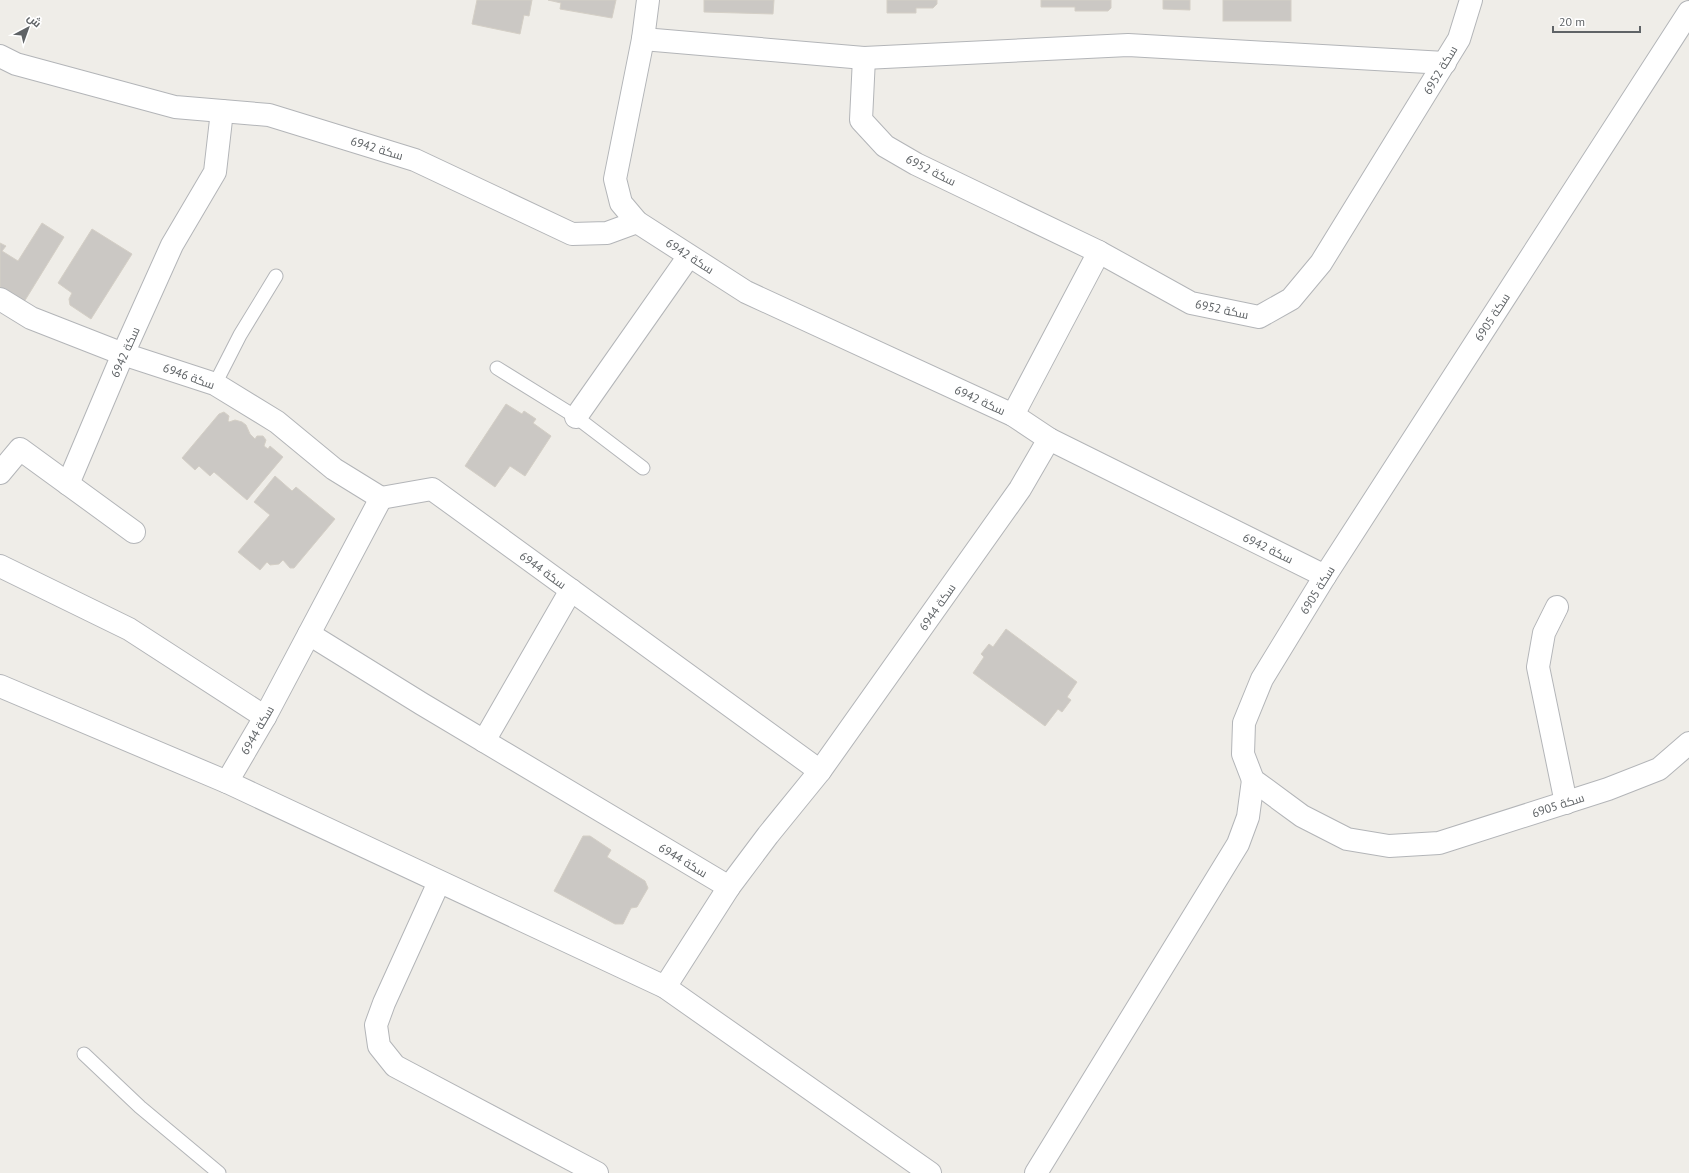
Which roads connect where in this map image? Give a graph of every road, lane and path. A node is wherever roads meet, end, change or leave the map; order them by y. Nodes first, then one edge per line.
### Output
1 (648, 0) edge
2 (1471, 0) edge
3 (1689, 12) edge
4 (643, 39) junction
5 (0, 56) edge
6 (864, 58) junction
7 (1445, 63) junction
8 (222, 111) junction
9 (637, 222) junction
10 (1099, 252) junction
11 (690, 256) junction
12 (276, 276) dead end
13 (0, 299) edge
14 (123, 354) junction
15 (497, 368) dead end
16 (215, 384) junction
17 (1013, 415) junction
18 (576, 417) junction
19 (1049, 439) junction
20 (643, 468) dead end
21 (0, 473) edge
22 (68, 484) junction
23 (381, 498) junction
24 (134, 532) dead end
25 (0, 566) edge
26 (1326, 576) junction
27 (571, 590) junction
28 (1557, 607) dead end
29 (309, 634) junction
30 (0, 686) edge
31 (265, 717) junction
32 (484, 741) junction
33 (1689, 743) edge
34 (820, 771) junction
35 (1253, 780) junction
36 (227, 782) junction
37 (1566, 803) junction
38 (439, 882) junction
39 (729, 887) junction
40 (665, 987) junction
41 (84, 1054) dead end
42 (219, 1173) edge
43 (597, 1173) edge
44 (930, 1173) edge
45 (1036, 1173) edge

1 - 4 street, سكة 6942
2 - 7 street, سكة 6952
3 - 26 street, سكة 6905
4 - 6 street
4 - 9 street, سكة 6942
5 - 8 street, سكة 6942
6 - 7 street
6 - 10 street, سكة 6952
7 - 10 street, سكة 6952
8 - 9 street, سكة 6942
8 - 14 street, سكة 6942
9 - 11 street, سكة 6942
10 - 17 street
11 - 17 street, سكة 6942
11 - 18 street
12 - 16 lane
13 - 14 street, سكة 6946
14 - 16 street, سكة 6946
14 - 22 street, سكة 6942
15 - 18 lane
16 - 23 street, سكة 6946
17 - 19 street, سكة 6942
18 - 20 lane
19 - 26 street, سكة 6942
19 - 34 street, سكة 6944
21 - 22 street
22 - 24 street
23 - 27 street, سكة 6944
23 - 29 street, سكة 6944
25 - 31 street
26 - 35 street, سكة 6905
27 - 32 street
27 - 34 street, سكة 6944
28 - 37 street
29 - 31 street, سكة 6944
29 - 32 street, سكة 6944
30 - 36 street
31 - 36 street, سكة 6944
32 - 39 street, سكة 6944
33 - 37 street, سكة 6905
34 - 39 street, سكة 6944
35 - 37 street, سكة 6905
35 - 45 street
36 - 38 street
38 - 40 street
38 - 43 street
39 - 40 street, سكة 6944
40 - 44 street
41 - 42 lane

